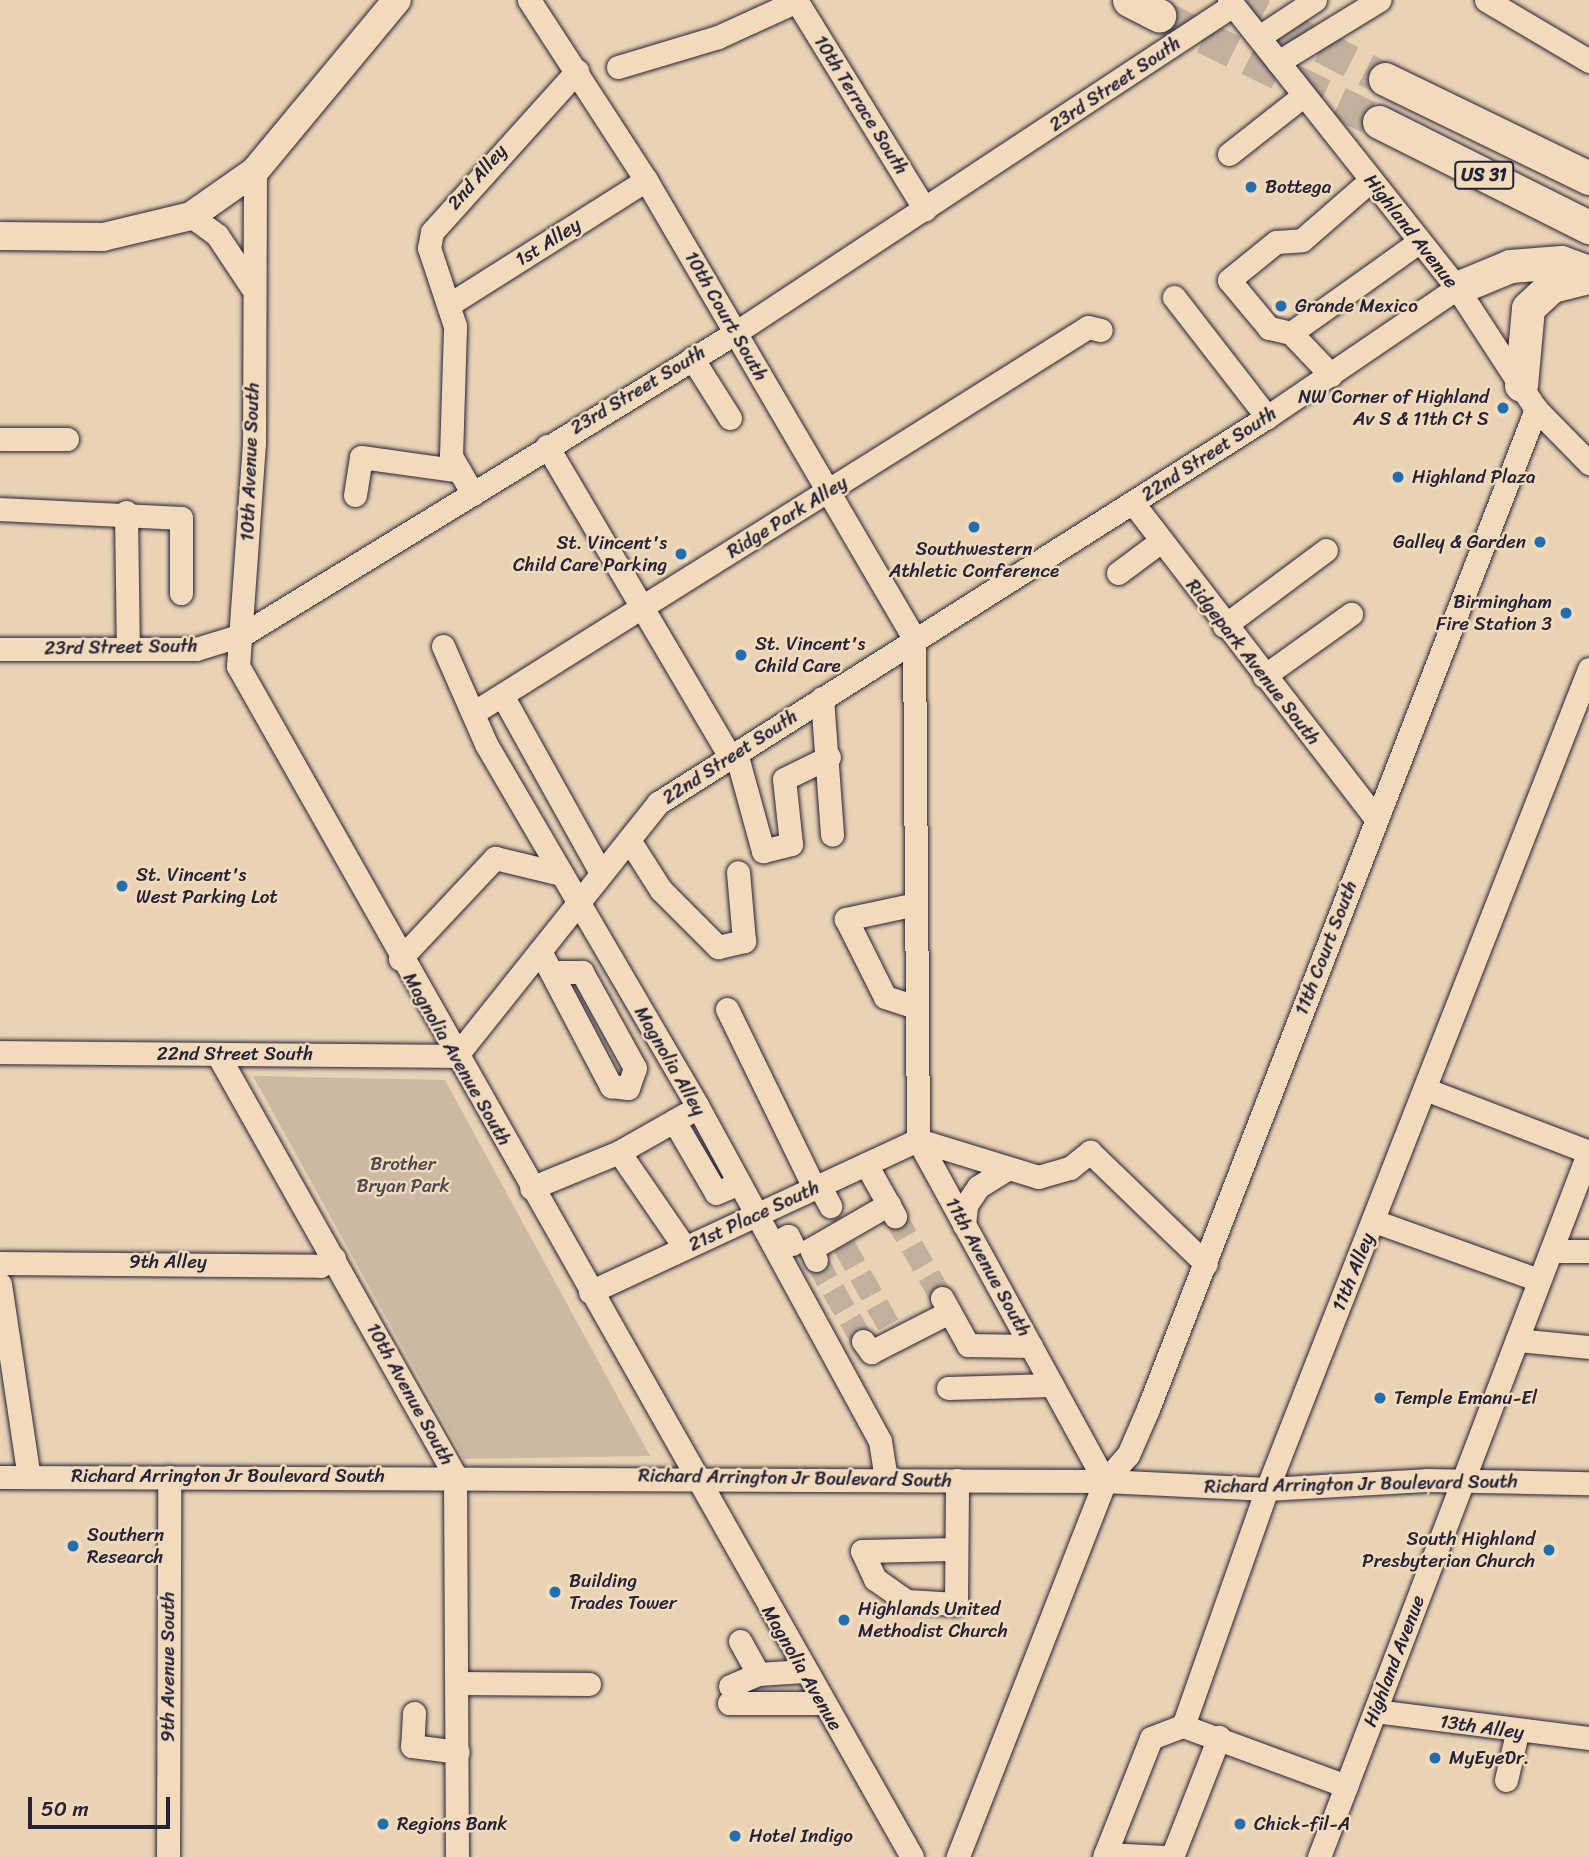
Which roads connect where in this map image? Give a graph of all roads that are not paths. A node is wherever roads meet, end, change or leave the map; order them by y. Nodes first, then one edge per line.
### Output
1 (397, 0) edge
2 (1129, 0) edge
3 (1315, 0) edge
4 (1378, 0) edge
5 (1486, 0) edge
6 (797, 1) edge
7 (539, 2) edge
8 (1231, 2) edge
9 (1159, 15) tunnel mouth
10 (1259, 37) junction
11 (1589, 61) edge
12 (1278, 62) junction
13 (618, 67) dead end
14 (577, 71) junction
15 (1385, 79) tunnel mouth
16 (1304, 95) junction
17 (1379, 122) tunnel mouth
18 (1229, 154) dead end
19 (255, 171) junction
20 (1589, 178) edge
21 (646, 180) junction
22 (1371, 180) junction
23 (925, 210) junction
24 (191, 216) junction
25 (1589, 227) edge
26 (0, 236) edge
27 (1420, 241) junction
28 (1589, 274) edge
29 (252, 288) junction
30 (1457, 288) junction
31 (1174, 297) dead end
32 (450, 304) junction
33 (1101, 330) dead end
34 (735, 332) junction
35 (1291, 333) junction
36 (692, 358) junction
37 (1331, 375) junction
38 (1528, 397) junction
39 (1267, 417) junction
40 (730, 418) dead end
41 (0, 439) edge
42 (67, 439) dead end
43 (547, 446) junction
44 (1589, 463) edge
45 (455, 470) junction
46 (828, 491) junction
47 (473, 494) junction
48 (355, 495) dead end
49 (1133, 503) junction
50 (0, 509) edge
51 (127, 512) junction
52 (1161, 541) junction
53 (1326, 550) dead end
54 (1118, 573) dead end
55 (181, 593) dead end
56 (644, 606) junction
57 (1352, 614) dead end
58 (1224, 626) junction
59 (242, 635) junction
60 (914, 638) junction
61 (443, 646) dead end
62 (0, 649) edge
63 (128, 649) junction
64 (1264, 676) junction
65 (1587, 677) edge
66 (502, 695) junction
67 (822, 698) junction
68 (473, 713) junction
69 (733, 755) junction
70 (829, 757) junction
71 (1376, 819) junction
72 (832, 835) dead end
73 (629, 840) junction
74 (738, 872) dead end
75 (557, 873) junction
76 (601, 873) junction
77 (576, 903) junction
78 (916, 904) junction
79 (540, 951) junction
80 (400, 959) junction
81 (554, 972) junction
82 (916, 1007) junction
83 (727, 1009) dead end
84 (0, 1052) edge
85 (218, 1055) junction
86 (456, 1056) junction
87 (1425, 1088) junction
88 (698, 1107) junction
89 (674, 1121) junction
90 (918, 1140) junction
91 (1589, 1151) edge
92 (619, 1152) junction
93 (866, 1164) junction
94 (1007, 1169) junction
95 (739, 1183) junction
96 (817, 1186) junction
97 (531, 1188) junction
98 (830, 1206) dead end
99 (757, 1214) junction
100 (1374, 1221) junction
101 (964, 1225) junction
102 (685, 1248) junction
103 (1551, 1251) junction
104 (1589, 1251) edge
105 (334, 1258) junction
106 (816, 1260) dead end
107 (0, 1263) edge
108 (1206, 1264) junction
109 (1539, 1280) junction
110 (0, 1284) edge
111 (590, 1292) junction
112 (1517, 1340) junction
113 (863, 1341) dead end
114 (1031, 1346) junction
115 (1589, 1346) edge
116 (1052, 1385) junction
117 (948, 1388) dead end
118 (456, 1475) junction
119 (0, 1477) edge
120 (29, 1477) junction
121 (169, 1477) junction
122 (693, 1478) junction
123 (886, 1480) junction
124 (1105, 1481) junction
125 (1462, 1482) junction
126 (1589, 1483) edge
127 (1267, 1489) junction
128 (956, 1490) junction
129 (955, 1549) junction
130 (740, 1641) dead end
131 (804, 1671) junction
132 (758, 1674) junction
133 (458, 1683) junction
134 (589, 1684) dead end
135 (822, 1703) junction
136 (1375, 1711) junction
137 (414, 1713) dead end
138 (1183, 1726) junction
139 (1517, 1733) junction
140 (1219, 1737) junction
141 (1589, 1738) edge
142 (458, 1752) junction
143 (1506, 1780) dead end
144 (1346, 1786) junction
145 (1105, 1855) edge
146 (167, 1857) edge
147 (457, 1857) edge
148 (912, 1857) edge
149 (958, 1857) edge
150 (1165, 1857) edge
151 (1172, 1857) edge
152 (1319, 1857) edge

1 - 19 main road
2 - 9 highway
3 - 10 street
4 - 12 street
5 - 11 street
6 - 13 street
6 - 23 street, 10th Terrace South
7 - 14 street, 10th Court South
8 - 10 street, Highland Avenue
8 - 23 street, 23rd Street South
10 - 12 street, Highland Avenue
12 - 16 street, Highland Avenue
14 - 21 street, 10th Court South
14 - 32 street, 2nd Alley
15 - 20 highway, US 31
16 - 18 street
16 - 22 street, Highland Avenue
17 - 25 highway, US 31
19 - 24 main road
19 - 29 street, 10th Avenue South
21 - 32 street, 1st Alley
21 - 34 street, 10th Court South
22 - 27 street, Highland Avenue
22 - 35 street
23 - 34 street, 23rd Street South
24 - 26 main road
24 - 29 street
27 - 30 street, Highland Avenue
27 - 35 street
28 - 30 highway
28 - 38 highway
29 - 59 street, 10th Avenue South
30 - 37 street, 22nd Street South
30 - 38 street, Highland Avenue
31 - 39 street
32 - 45 street, 2nd Alley
33 - 46 street, Ridge Park Alley
34 - 36 street, 23rd Street South
34 - 46 street, 10th Court South
35 - 37 street
36 - 40 street
36 - 43 street, 23rd Street South
37 - 39 street, 22nd Street South
38 - 44 street, Highland Avenue
38 - 71 street, 11th Court South
39 - 49 street, 22nd Street South
41 - 42 street
43 - 47 street, 23rd Street South
43 - 56 street
45 - 47 street
45 - 48 street
46 - 56 street, Ridge Park Alley
46 - 60 street, 10th Court South
47 - 59 street, 23rd Street South
49 - 52 street, Ridgepark Avenue South
49 - 60 street, 22nd Street South
50 - 51 street
51 - 55 street
51 - 63 street
52 - 54 street
52 - 58 street, Ridgepark Avenue South
53 - 58 street
56 - 66 street, Ridge Park Alley
56 - 69 street
57 - 64 street
58 - 64 street, Ridgepark Avenue South
59 - 63 street, 23rd Street South
59 - 80 street, Magnolia Avenue South
60 - 67 street, 22nd Street South
60 - 78 street, 11th Avenue South
61 - 68 street, Magnolia Alley
62 - 63 street, 23rd Street South
64 - 71 street, Ridgepark Avenue South
65 - 87 street, 11th Alley
66 - 68 street, Ridge Park Alley
66 - 76 street
67 - 69 street, 22nd Street South
67 - 70 street
68 - 75 street, Magnolia Alley
69 - 70 street
69 - 73 street, 22nd Street South
70 - 72 street
71 - 108 street, 11th Court South
73 - 74 street
73 - 76 street, 22nd Street South
75 - 77 street, Magnolia Alley
75 - 80 street
76 - 77 street, 22nd Street South
77 - 79 street, 22nd Street South
77 - 88 street, Magnolia Alley
78 - 82 street, 11th Avenue South
78 - 82 street
79 - 81 street
79 - 86 street, 22nd Street South
80 - 86 street, Magnolia Avenue South
81 - 81 street
82 - 90 street, 11th Avenue South
83 - 96 street
84 - 85 street, 22nd Street South
85 - 86 street, 22nd Street South
85 - 105 street, 10th Avenue South
86 - 97 street, Magnolia Avenue South
87 - 91 street
87 - 100 street, 11th Alley
88 - 89 street
88 - 95 street, Magnolia Alley
89 - 92 street
89 - 95 street
90 - 93 street, 21st Place South
90 - 94 street
90 - 101 street, 11th Avenue South
91 - 103 street, Highland Avenue
92 - 97 street
92 - 102 street
93 - 96 street, 21st Place South
93 - 106 street
94 - 101 street
94 - 108 street
95 - 99 street, Magnolia Alley
96 - 98 street
96 - 99 street, 21st Place South
97 - 111 street, Magnolia Avenue South
99 - 102 street, 21st Place South
99 - 123 street, Magnolia Alley
100 - 109 street
100 - 127 street, 11th Alley
101 - 114 street, 11th Avenue South
102 - 111 street, 21st Place South
103 - 104 street
103 - 109 street, Highland Avenue
105 - 107 street, 9th Alley
105 - 118 street, 10th Avenue South
108 - 124 street, 11th Court South
109 - 112 street, Highland Avenue
110 - 120 street
111 - 122 street, Magnolia Avenue South
112 - 115 street
112 - 125 street, Highland Avenue
113 - 114 street
114 - 116 street, 11th Avenue South
116 - 117 street
116 - 124 street, 11th Avenue South
118 - 121 street, Richard Arrington Jr Boulevard South
118 - 122 street, Richard Arrington Jr Boulevard South
118 - 133 street, 10th Avenue South
119 - 120 street, Richard Arrington Jr Boulevard South
120 - 121 street, Richard Arrington Jr Boulevard South
121 - 146 street, 9th Avenue South
122 - 123 street, Richard Arrington Jr Boulevard South
122 - 131 street, Magnolia Avenue
123 - 128 street, Richard Arrington Jr Boulevard South
124 - 127 street, Richard Arrington Jr Boulevard South
124 - 128 street, Richard Arrington Jr Boulevard South
124 - 149 street
125 - 126 street, Richard Arrington Jr Boulevard South
125 - 127 street, Richard Arrington Jr Boulevard South
125 - 136 street, Highland Avenue
127 - 138 street, 11th Alley
128 - 129 street
129 - 129 street
130 - 132 street
131 - 132 street
131 - 135 street, Magnolia Avenue
132 - 135 street
133 - 134 street
133 - 142 street, 10th Avenue South
135 - 148 street, Magnolia Avenue
136 - 139 street, 13th Alley
136 - 144 street, Highland Avenue
137 - 142 street
138 - 140 street
138 - 145 street
139 - 141 street, 13th Alley
139 - 143 street
140 - 144 street
140 - 151 street
142 - 147 street, 10th Avenue South
144 - 152 street, Highland Avenue
145 - 150 street

